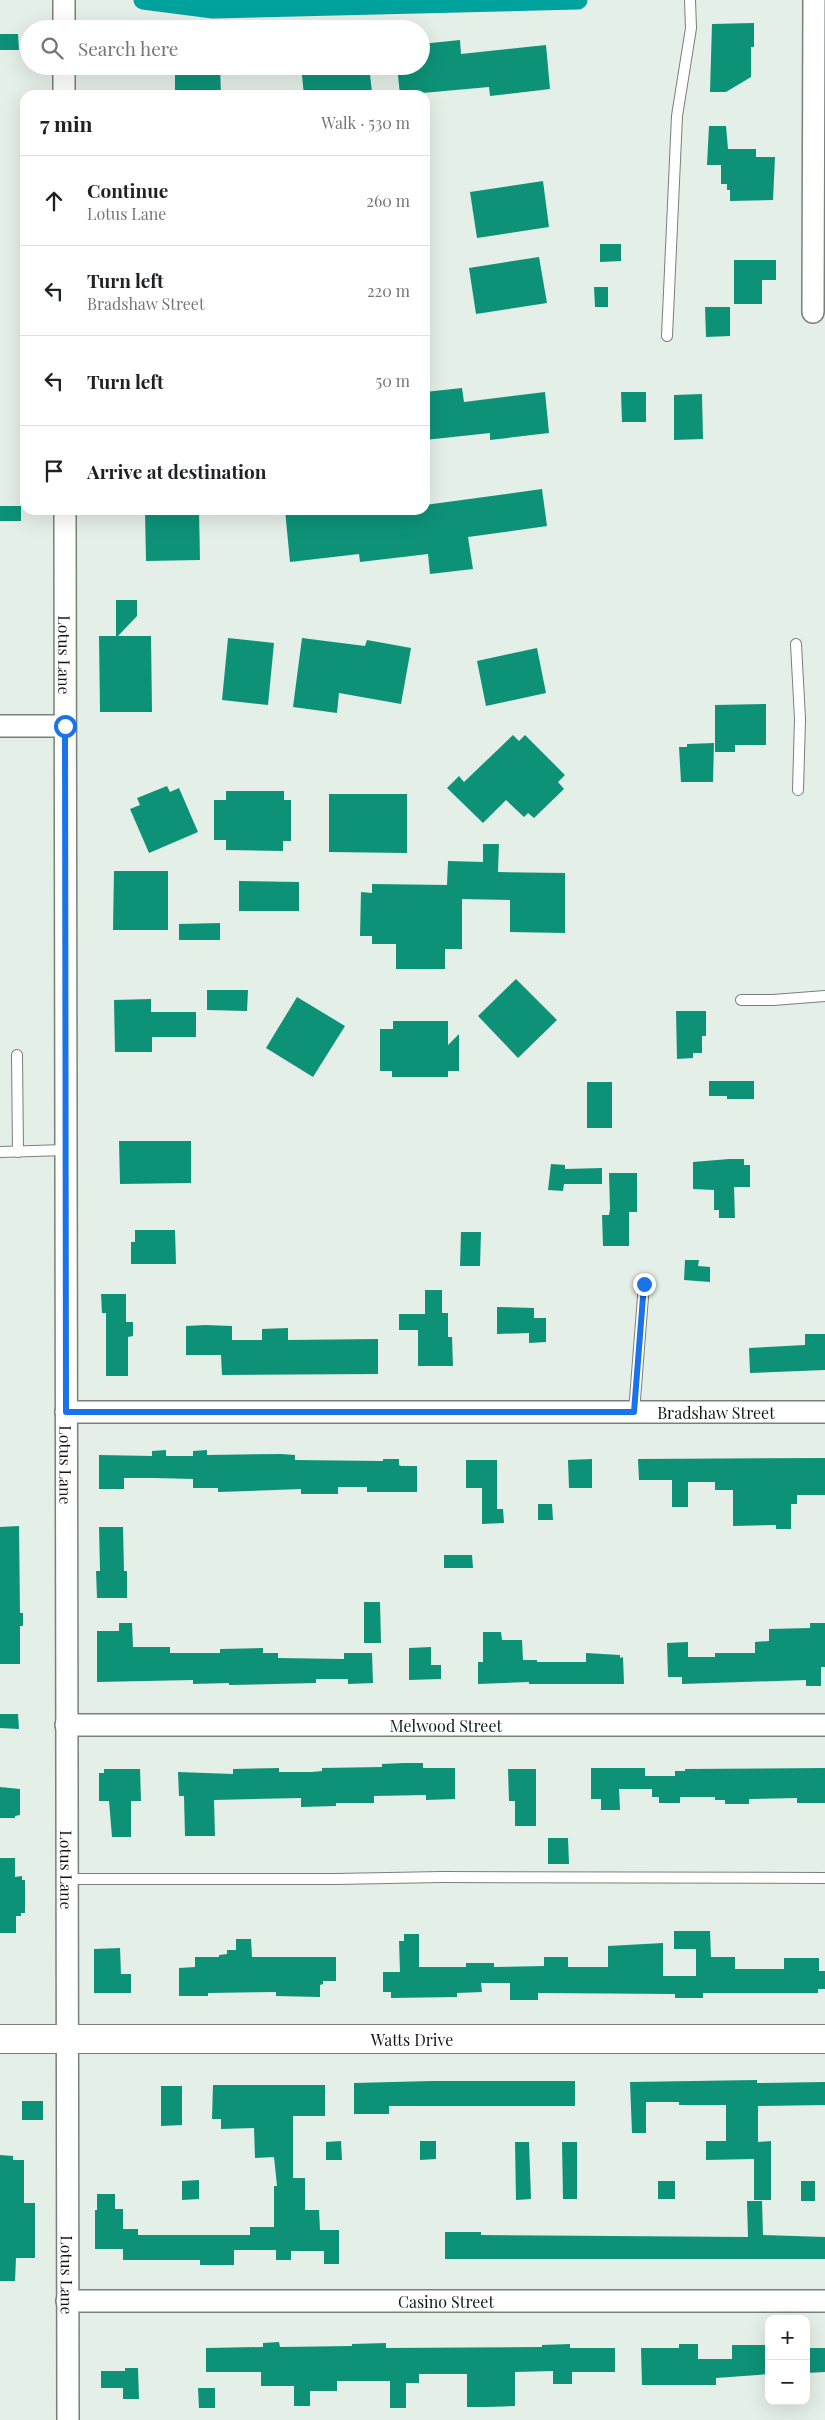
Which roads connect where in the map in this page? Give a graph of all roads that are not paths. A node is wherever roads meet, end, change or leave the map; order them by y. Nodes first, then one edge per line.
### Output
1 (64, 0) edge
2 (690, 0) edge
3 (814, 0) edge
4 (64, 20) edge
5 (64, 75) edge
6 (64, 90) edge
7 (813, 312) dead end
8 (667, 336) dead end
9 (64, 515) edge
10 (796, 644) dead end
11 (0, 726) edge
12 (65, 726) junction
13 (798, 790) dead end
14 (825, 996) edge
15 (741, 1000) dead end
16 (17, 1056) dead end
17 (66, 1150) junction
18 (0, 1152) edge
19 (18, 1152) junction
20 (644, 1284) dead end
21 (66, 1412) junction
22 (634, 1412) junction
23 (825, 1412) edge
24 (66, 1725) junction
25 (825, 1725) edge
26 (825, 1878) edge
27 (67, 1879) junction
28 (825, 2038) edge
29 (0, 2039) edge
30 (67, 2039) junction
31 (67, 2301) junction
32 (825, 2301) edge
33 (68, 2420) edge

1 - 4 street
2 - 8 lane
3 - 7 street
5 - 6 street
9 - 12 street, Lotus Lane
10 - 13 lane
11 - 12 street
12 - 17 street, Lotus Lane
14 - 15 lane
16 - 19 lane
17 - 19 lane
17 - 21 street, Lotus Lane
18 - 19 lane
20 - 22 lane
21 - 22 street, Bradshaw Street
21 - 24 street, Lotus Lane
22 - 23 street, Bradshaw Street
24 - 25 street, Melwood Street
24 - 27 street, Lotus Lane
26 - 27 lane
27 - 30 street, Lotus Lane
28 - 30 street, Watts Drive
29 - 30 street, Watts Drive
30 - 31 street, Lotus Lane
31 - 32 street, Casino Street
31 - 33 street, Lotus Lane

